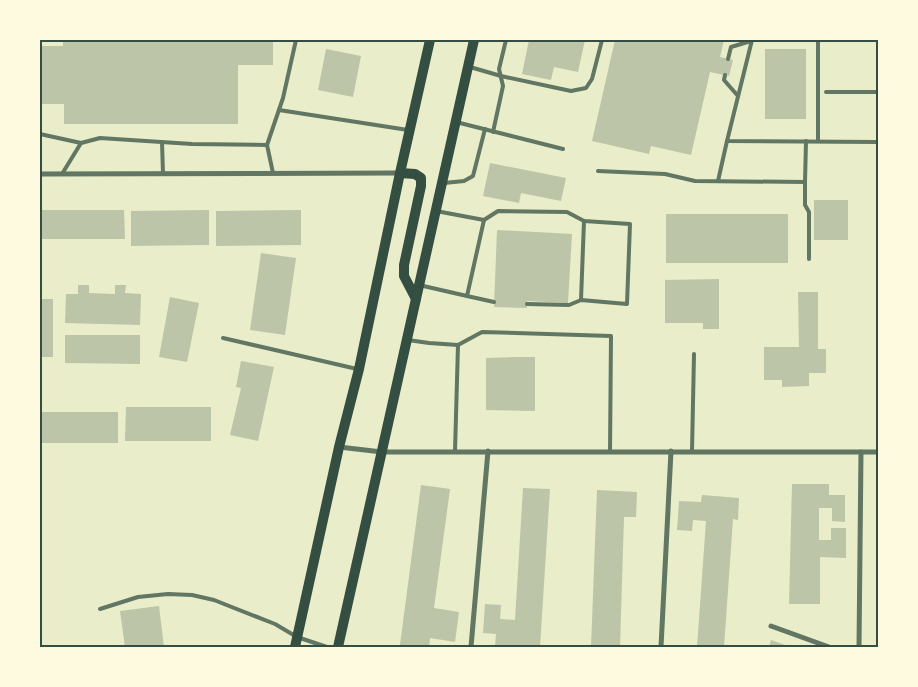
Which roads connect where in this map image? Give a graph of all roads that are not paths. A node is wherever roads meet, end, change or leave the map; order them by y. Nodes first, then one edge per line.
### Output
1 (296, 40) edge
2 (430, 40) edge
3 (474, 40) edge
4 (506, 40) edge
5 (602, 40) edge
6 (752, 40) edge
7 (818, 40) edge
8 (728, 59) dead end
9 (468, 66) junction
10 (725, 75) dead end
11 (501, 76) junction
12 (826, 92) dead end
13 (878, 92) edge
14 (738, 96) junction
15 (279, 110) junction
16 (456, 122) junction
17 (410, 130) junction
18 (485, 130) junction
19 (493, 132) junction
20 (40, 134) edge
21 (727, 141) junction
22 (806, 141) junction
23 (818, 141) junction
24 (81, 142) junction
25 (162, 142) junction
26 (878, 142) edge
27 (267, 145) junction
28 (562, 149) dead end
29 (598, 171) dead end
30 (273, 173) junction
31 (400, 173) junction
32 (40, 174) edge
33 (62, 174) junction
34 (163, 174) junction
35 (718, 181) junction
36 (805, 182) junction
37 (442, 184) junction
38 (436, 210) junction
39 (484, 220) junction
40 (584, 221) junction
41 (809, 259) dead end
42 (419, 285) junction
43 (466, 296) junction
44 (416, 299) junction
45 (581, 300) junction
46 (494, 302) dead end
47 (527, 304) dead end
48 (223, 338) dead end
49 (406, 340) junction
50 (458, 345) junction
51 (694, 354) dead end
52 (359, 369) junction
53 (339, 447) junction
54 (455, 451) junction
55 (488, 451) junction
56 (671, 451) junction
57 (692, 451) junction
58 (382, 452) junction
59 (610, 452) junction
60 (861, 452) junction
61 (878, 452) edge
62 (100, 609) dead end
63 (771, 626) dead end
64 (296, 642) edge
65 (327, 647) edge
66 (338, 647) edge
67 (470, 647) edge
68 (661, 647) edge
69 (829, 647) edge
70 (859, 647) edge

1 - 15 lane
2 - 17 main road
3 - 9 main road
4 - 11 lane
5 - 11 lane
6 - 8 lane
6 - 14 lane
7 - 23 lane
9 - 11 lane
9 - 16 main road
10 - 14 lane
11 - 19 lane
12 - 13 lane
14 - 21 lane
15 - 17 lane
15 - 27 lane
16 - 18 lane
16 - 37 main road
17 - 31 main road
18 - 19 lane
18 - 37 lane
19 - 28 lane
20 - 24 lane
21 - 22 lane
21 - 35 lane
22 - 23 lane
22 - 36 lane
23 - 26 lane
24 - 25 lane
24 - 33 lane
25 - 27 lane
25 - 34 lane
27 - 30 lane
29 - 35 lane
30 - 31 street
30 - 34 street
31 - 44 main road
31 - 52 main road
32 - 33 street
33 - 34 street
35 - 36 lane
36 - 41 lane
37 - 38 main road
38 - 39 lane
38 - 42 main road
39 - 40 lane
39 - 43 lane
40 - 45 lane
40 - 45 lane
42 - 43 lane
42 - 44 main road
43 - 46 lane
44 - 49 main road
45 - 47 lane
48 - 52 lane
49 - 50 lane
49 - 58 main road
50 - 54 lane
50 - 59 lane
51 - 57 lane
52 - 53 main road
53 - 58 street
53 - 64 main road
54 - 55 street
54 - 58 street
55 - 59 street
55 - 67 street
56 - 57 street
56 - 59 street
56 - 68 street
57 - 60 street
58 - 66 main road
60 - 61 street
60 - 70 street
62 - 64 lane
63 - 69 street
64 - 65 lane

